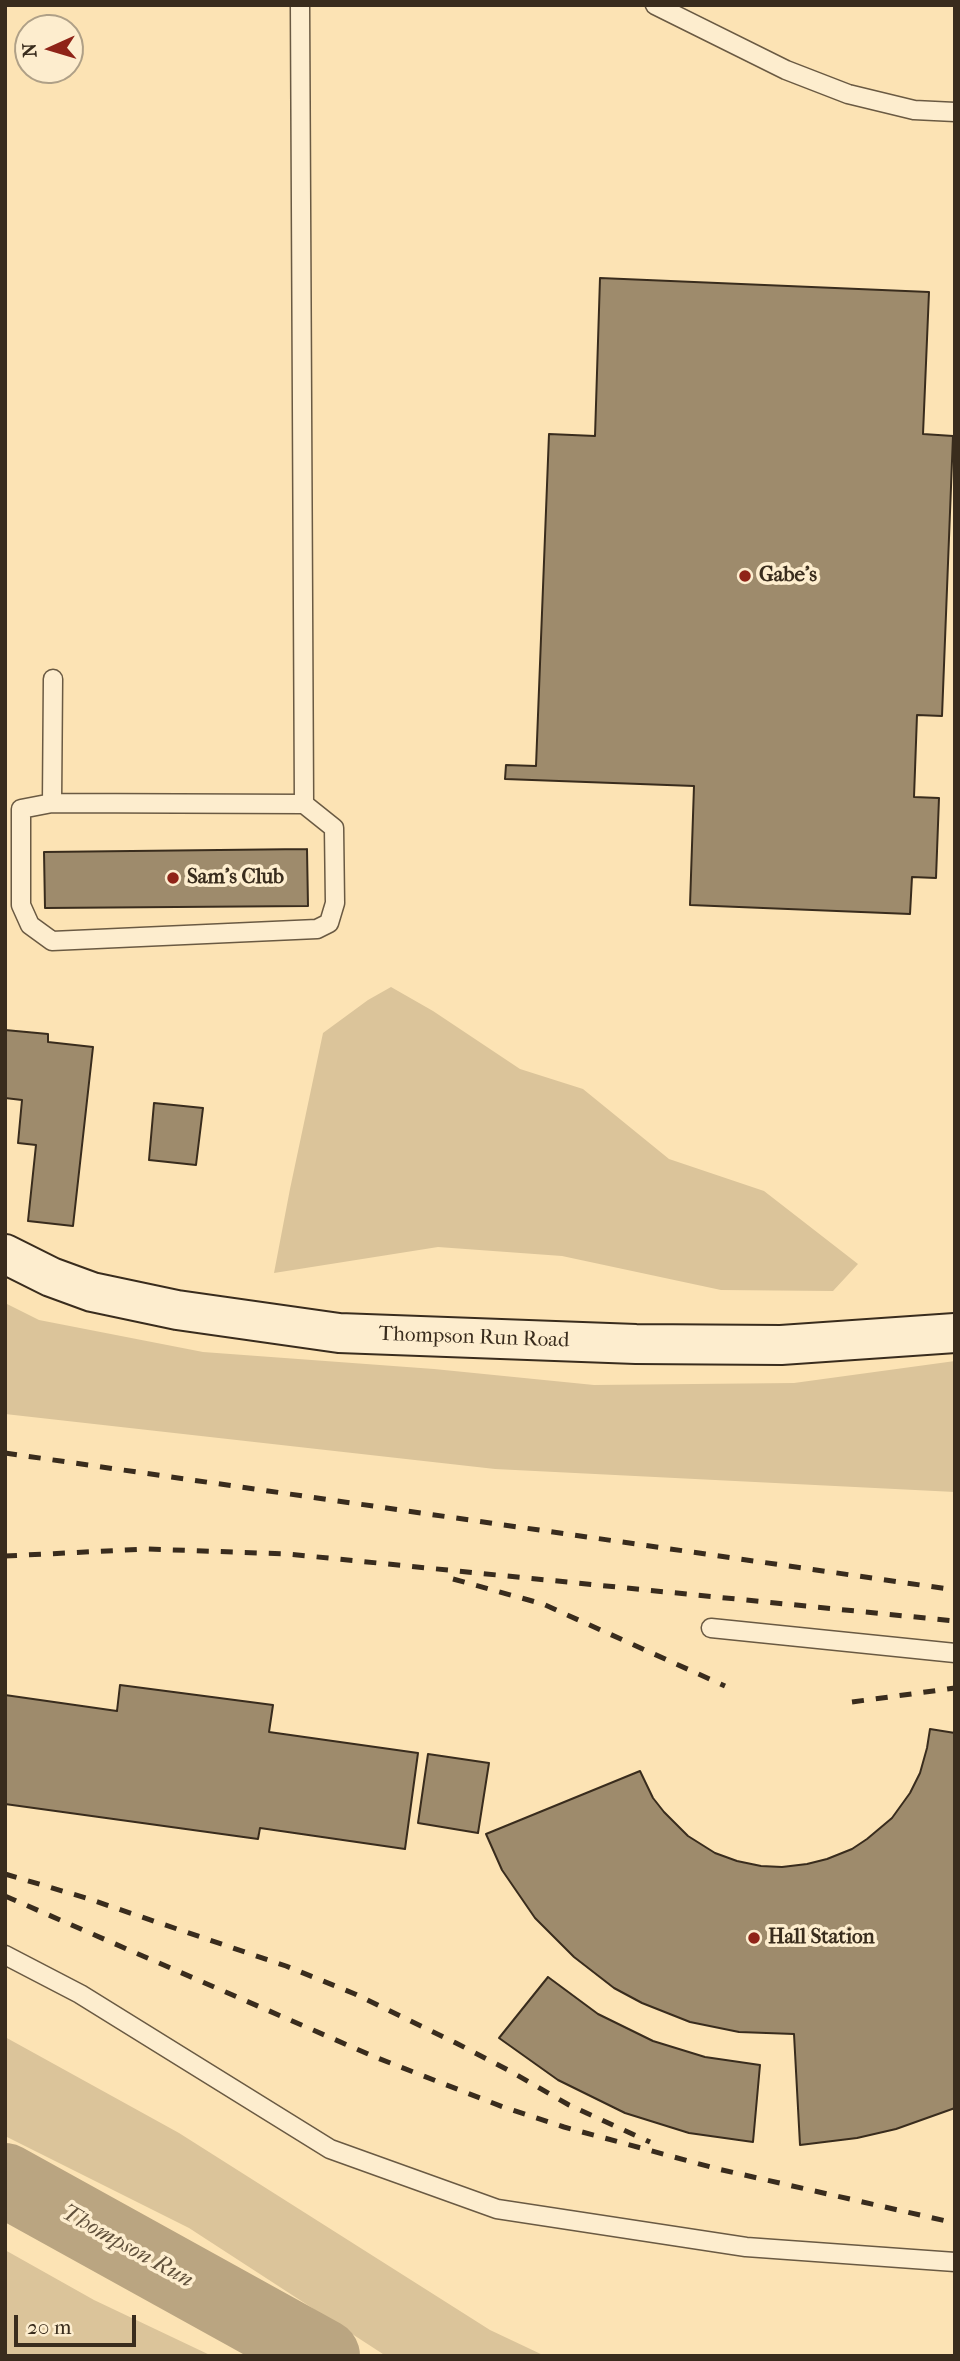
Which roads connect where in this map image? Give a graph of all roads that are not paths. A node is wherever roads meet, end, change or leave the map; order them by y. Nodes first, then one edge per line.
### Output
1 (300, 5) edge
2 (655, 5) edge
3 (955, 112) edge
4 (53, 679) dead end
5 (52, 803) junction
6 (304, 804) junction
7 (5, 1254) edge
8 (955, 1333) edge
9 (711, 1628) dead end
10 (955, 1653) edge
11 (5, 1955) edge
12 (955, 2262) edge

1 - 6 lane
2 - 3 lane
4 - 5 lane
5 - 6 lane
5 - 6 lane
7 - 8 street, Thompson Run Road
9 - 10 lane
11 - 12 lane

